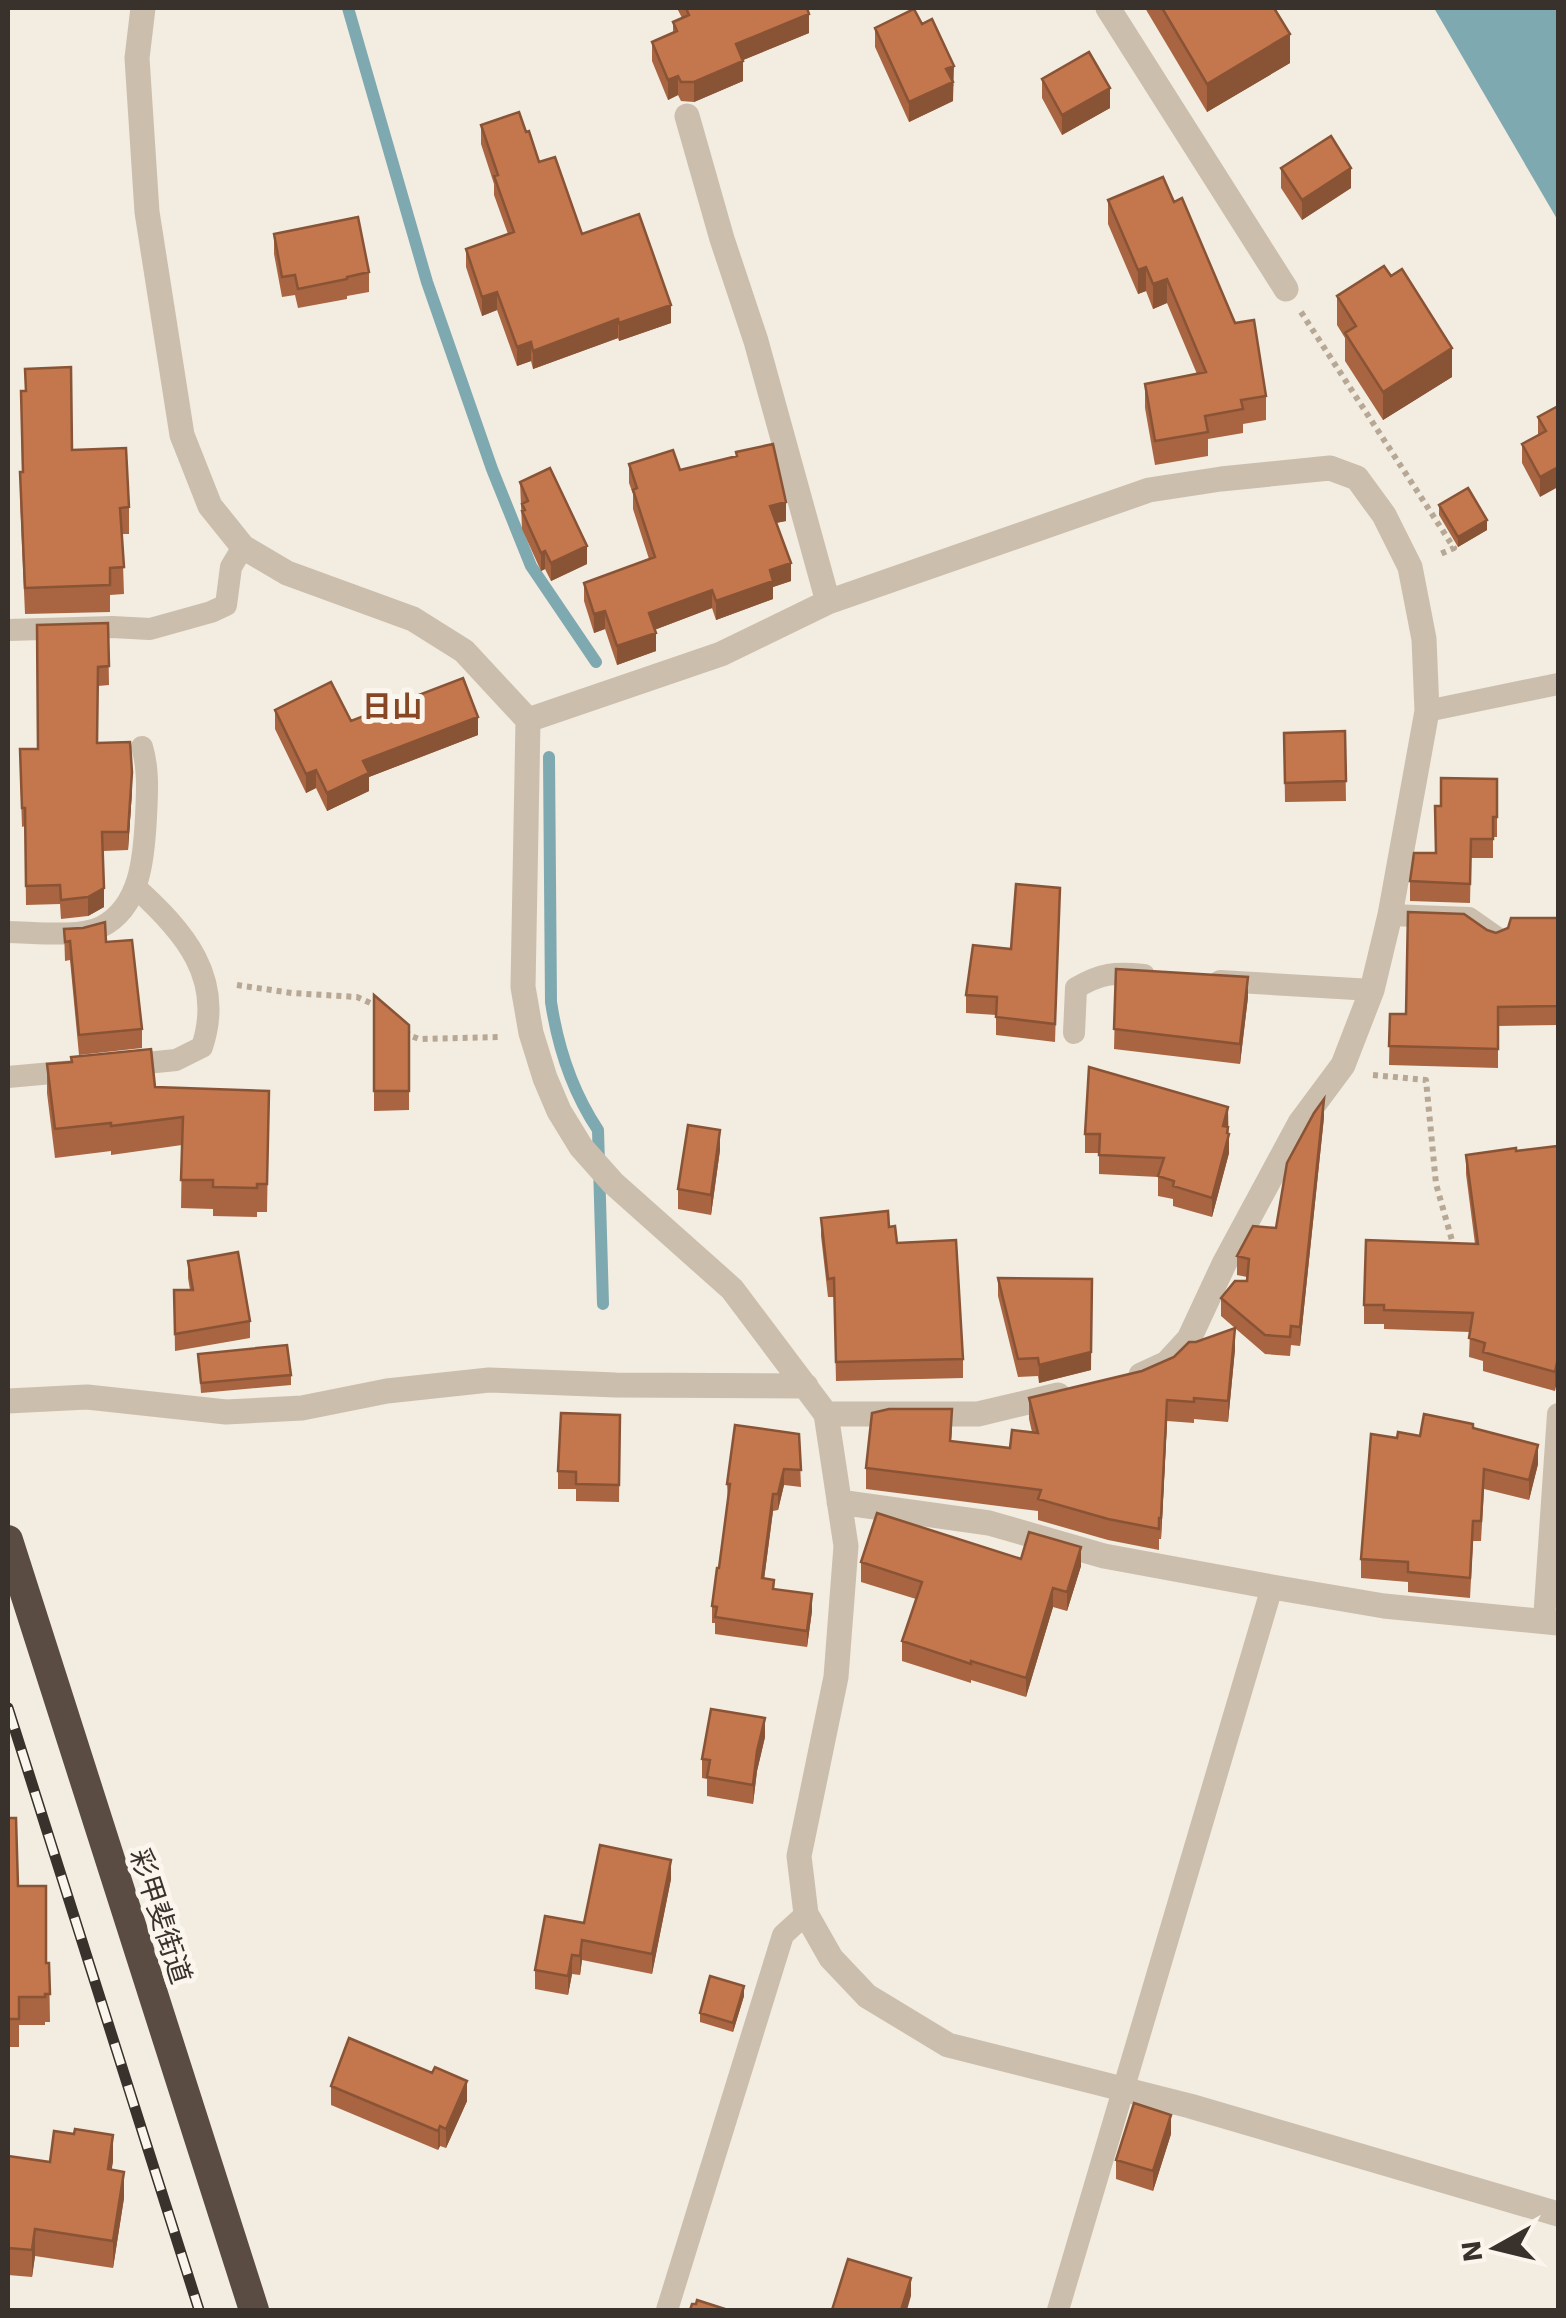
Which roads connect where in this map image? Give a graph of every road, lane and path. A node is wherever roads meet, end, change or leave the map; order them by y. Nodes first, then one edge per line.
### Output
1 (143, 8) edge
2 (1108, 8) edge
3 (686, 116) dead end
4 (1286, 290) joint
5 (243, 546) junction
6 (1410, 567) junction
7 (828, 602) junction
8 (8, 630) edge
9 (1558, 684) edge
10 (1427, 712) junction
11 (528, 720) junction
12 (142, 747) dead end
13 (135, 887) junction
14 (1390, 915) junction
15 (8, 932) edge
16 (1496, 937) edge
17 (206, 980) junction
18 (1372, 990) junction
19 (384, 1012) edge
20 (402, 1027) edge
21 (532, 1033) junction
22 (1074, 1033) dead end
23 (1343, 1065) junction
24 (8, 1077) edge
25 (1458, 1264) edge
26 (1120, 1380) edge
27 (806, 1386) junction
28 (1084, 1389) edge
29 (8, 1402) edge
30 (826, 1414) junction
31 (1558, 1414) edge
32 (839, 1502) junction
33 (8, 1540) edge
34 (1272, 1587) junction
35 (1551, 1621) edge
36 (806, 1914) junction
37 (1122, 2090) junction
38 (1558, 2214) edge
39 (254, 2310) edge
40 (667, 2310) edge
41 (1058, 2310) edge

1 - 5 street
2 - 4 street
3 - 7 street
4 - 6 path
5 - 8 lane
5 - 11 street
6 - 7 street
6 - 10 street
7 - 11 street
9 - 10 lane
10 - 14 street
11 - 21 street
12 - 13 lane
13 - 15 lane
13 - 17 lane
14 - 16 lane
14 - 18 street
17 - 19 path
17 - 24 lane
18 - 22 lane
18 - 23 street
20 - 21 path
21 - 27 street
23 - 25 path
23 - 26 street
27 - 29 street
27 - 30 street
28 - 30 street
30 - 32 street
31 - 35 lane
32 - 34 street
32 - 36 street
33 - 39 highway, 彩甲斐街道
34 - 35 street
34 - 37 lane
36 - 37 street
36 - 40 lane
37 - 38 street
37 - 41 lane

